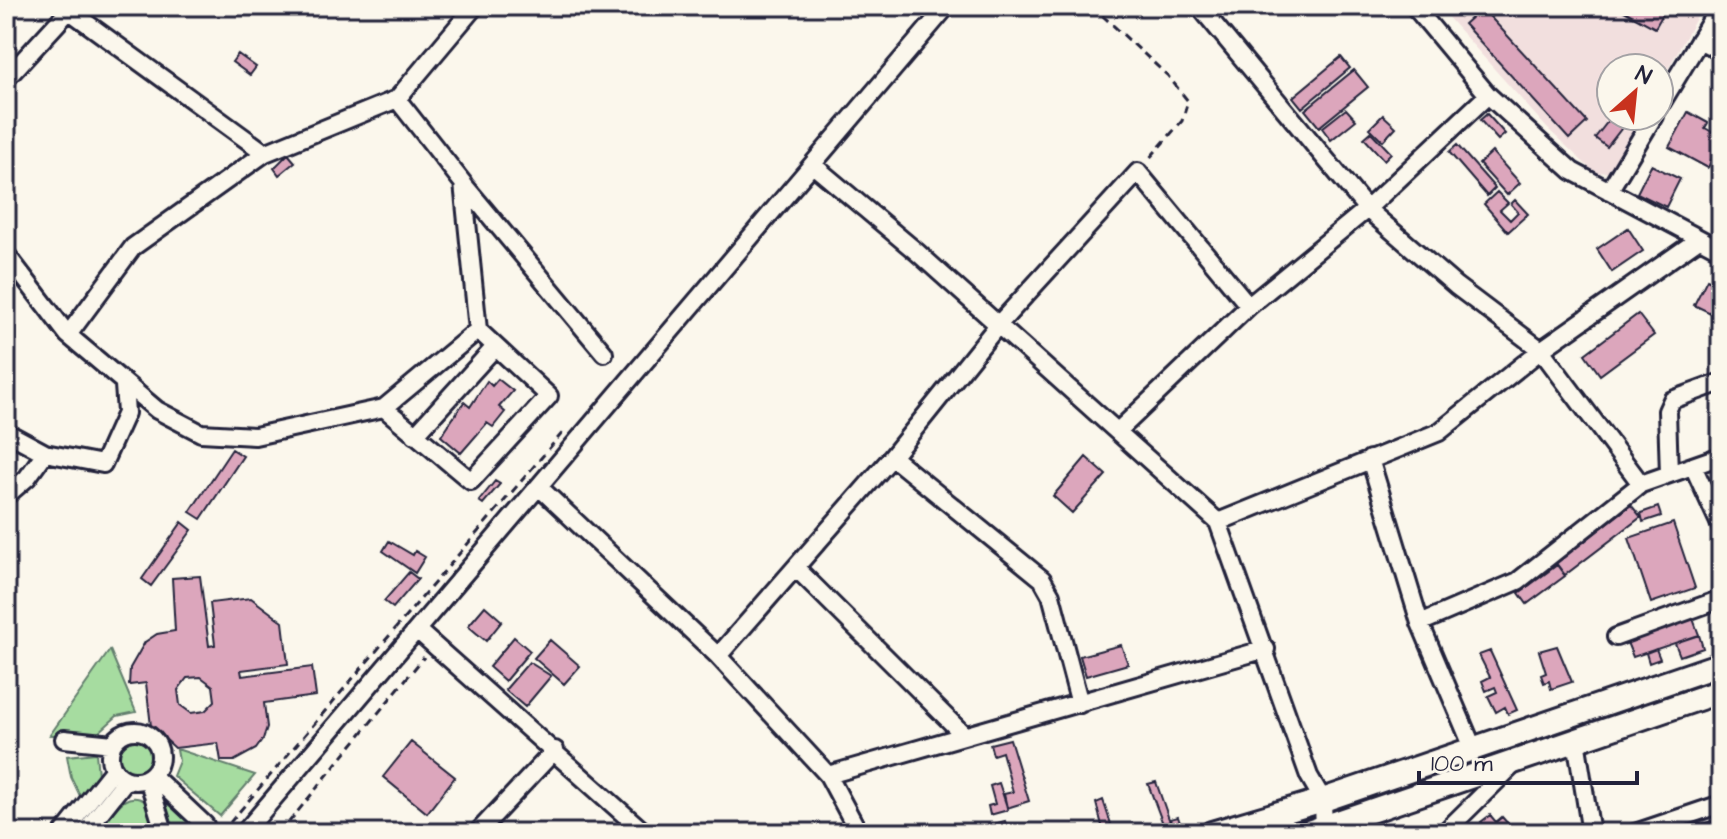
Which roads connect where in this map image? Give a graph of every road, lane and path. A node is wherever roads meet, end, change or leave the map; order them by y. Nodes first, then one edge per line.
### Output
1 (475, 6) edge
2 (947, 6) edge
3 (1092, 6) edge
4 (1199, 6) edge
5 (1414, 6) edge
6 (1720, 6) edge
7 (68, 8) edge
8 (1699, 40) junction
9 (1721, 51) edge
10 (6, 79) edge
11 (1675, 80) edge
12 (1488, 95) junction
13 (397, 99) junction
14 (1644, 132) edge
15 (265, 153) junction
16 (813, 165) junction
17 (1138, 172) junction
18 (463, 183) junction
19 (1609, 191) junction
20 (1367, 209) junction
21 (1699, 239) junction
22 (1721, 250) edge
23 (6, 254) edge
24 (1249, 306) junction
25 (998, 325) junction
26 (478, 330) junction
27 (68, 335) junction
28 (495, 347) junction
29 (1541, 350) junction
30 (604, 353) dead end
31 (1721, 382) edge
32 (124, 385) junction
33 (384, 408) junction
34 (1118, 431) junction
35 (6, 432) edge
36 (415, 435) junction
37 (45, 453) junction
38 (1721, 456) edge
39 (892, 457) junction
40 (1370, 459) junction
41 (1693, 466) junction
42 (1669, 474) junction
43 (1641, 484) junction
44 (539, 487) junction
45 (6, 496) edge
46 (1218, 522) junction
47 (1721, 527) edge
48 (796, 568) junction
49 (1721, 599) edge
50 (1420, 623) junction
51 (417, 630) junction
52 (1616, 637) dead end
53 (434, 645) junction
54 (1266, 649) junction
55 (718, 656) junction
56 (1716, 666) edge
57 (1716, 692) edge
58 (1080, 704) junction
59 (964, 735) junction
60 (64, 739) dead end
61 (1576, 740) junction
62 (113, 744) junction
63 (1473, 748) junction
64 (555, 750) junction
65 (1517, 760) junction
66 (828, 775) junction
67 (121, 778) junction
68 (150, 778) junction
69 (1323, 800) junction
70 (1721, 804) edge
71 (205, 825) dead end
72 (76, 828) edge
73 (163, 828) dead end
74 (1318, 831) edge
75 (244, 833) edge
76 (280, 833) edge
77 (477, 833) edge
78 (645, 833) edge
79 (859, 833) edge
80 (1212, 833) edge
81 (1444, 833) edge
82 (1591, 833) edge
83 (1635, 833) edge

1 - 13 street
2 - 16 street
3 - 17 path
4 - 20 street
5 - 12 street
6 - 8 street
7 - 10 street
7 - 15 street
8 - 9 street
8 - 11 street
12 - 19 street
12 - 20 street
13 - 15 street
13 - 18 street
14 - 19 street
15 - 27 street
16 - 25 street
16 - 44 street
17 - 24 street
17 - 25 street
18 - 26 street
18 - 30 street
19 - 21 street
20 - 24 street
20 - 29 street
21 - 22 street
21 - 29 street
23 - 27 street
24 - 34 street
25 - 34 street
25 - 39 street
26 - 28 street
26 - 33 street
27 - 32 street
28 - 36 street
28 - 36 street
29 - 40 street
29 - 43 street
31 - 42 street
32 - 33 street
32 - 37 street
33 - 36 street
34 - 46 street
35 - 37 street
37 - 45 street
38 - 41 street
39 - 48 street
39 - 58 street
40 - 46 street
40 - 50 street
41 - 42 street
41 - 47 street
42 - 43 street
43 - 50 street
44 - 51 street
44 - 55 street
46 - 54 street
48 - 55 street
48 - 59 street
49 - 52 street
50 - 63 street
51 - 53 street
51 - 75 street
53 - 64 street
53 - 76 path
54 - 58 street
54 - 69 street
55 - 66 street
56 - 57 main road
56 - 63 main road
57 - 61 main road
58 - 59 street
59 - 66 street
60 - 62 street
61 - 65 main road
61 - 82 street
62 - 67 street
62 - 68 street
63 - 69 main road
64 - 77 street
64 - 78 street
65 - 74 main road
65 - 81 street
66 - 79 street
67 - 68 street
67 - 72 street
68 - 71 street
68 - 73 street
69 - 74 street
69 - 80 main road
70 - 83 street

